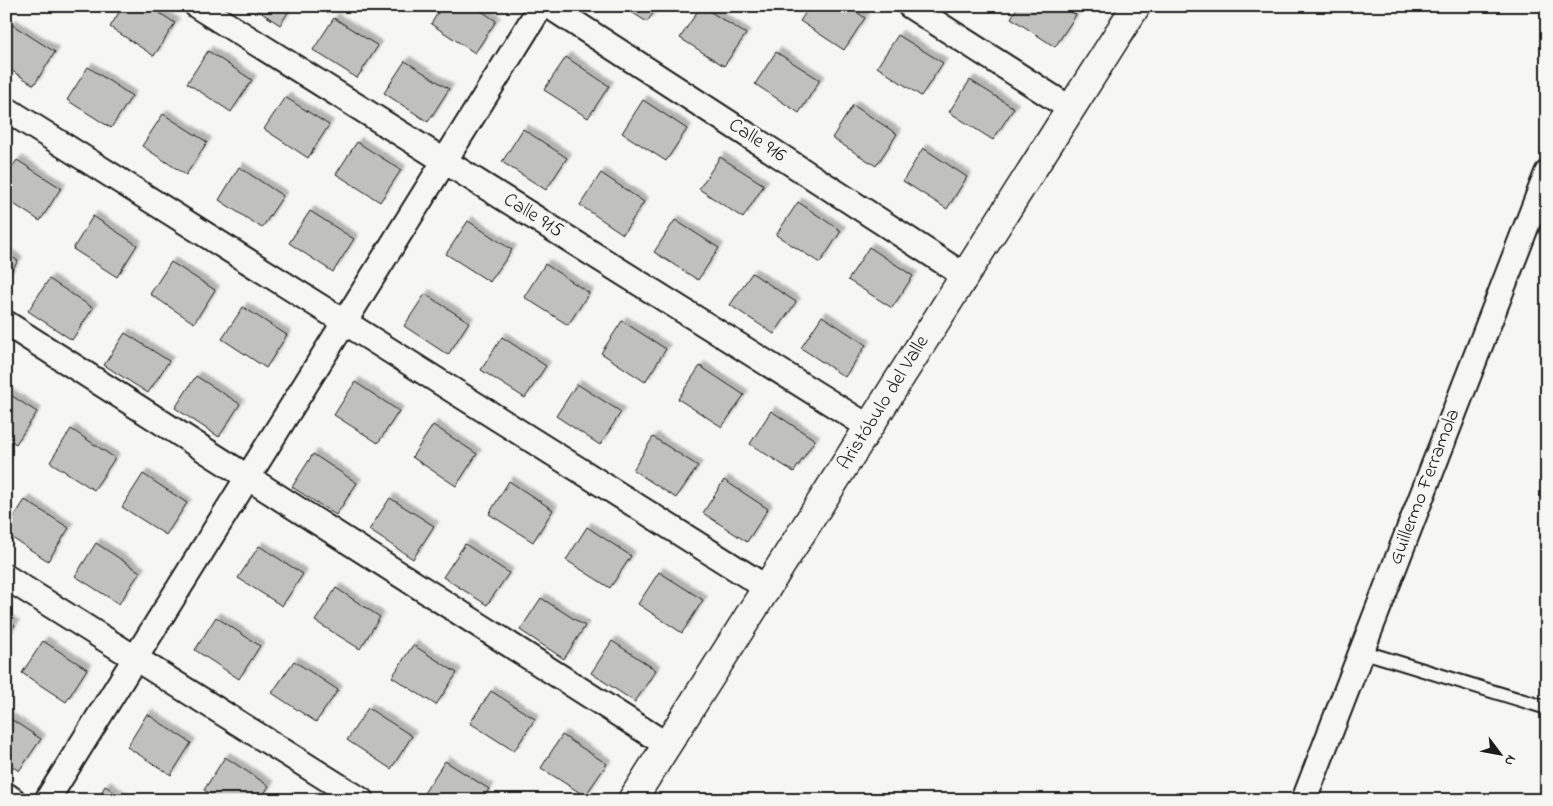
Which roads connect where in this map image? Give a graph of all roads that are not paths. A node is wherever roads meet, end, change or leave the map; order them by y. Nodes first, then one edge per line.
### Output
1 (197, 6) edge
2 (541, 6) edge
3 (549, 6) edge
4 (910, 6) edge
5 (1136, 6) edge
6 (6, 109) edge
7 (1070, 109) junction
8 (444, 160) junction
9 (1547, 173) edge
10 (965, 276) junction
11 (344, 322) junction
12 (6, 323) edge
13 (869, 427) junction
14 (248, 477) junction
15 (6, 576) edge
16 (767, 588) junction
17 (1362, 651) junction
18 (135, 658) junction
19 (1547, 708) edge
20 (667, 745) junction
21 (6, 796) edge
22 (13, 800) edge
23 (47, 800) edge
24 (362, 800) edge
25 (632, 800) edge
26 (1304, 800) edge

1 - 8 street, Calle 915
2 - 8 street
3 - 10 street, Calle 916
4 - 7 street
5 - 7 street, Aristóbulo del Valle
6 - 11 street
7 - 10 street, Aristóbulo del Valle
8 - 11 street
8 - 13 street, Calle 915
9 - 17 street, Guillermo Ferramola
10 - 13 street, Aristóbulo del Valle
11 - 14 street
11 - 16 street
12 - 14 street
13 - 16 street, Aristóbulo del Valle
14 - 18 street
14 - 20 street
15 - 18 street
16 - 20 street, Aristóbulo del Valle
17 - 19 lane
17 - 26 street, Guillermo Ferramola
18 - 23 street
18 - 24 street
20 - 25 street, Aristóbulo del Valle
21 - 22 street

